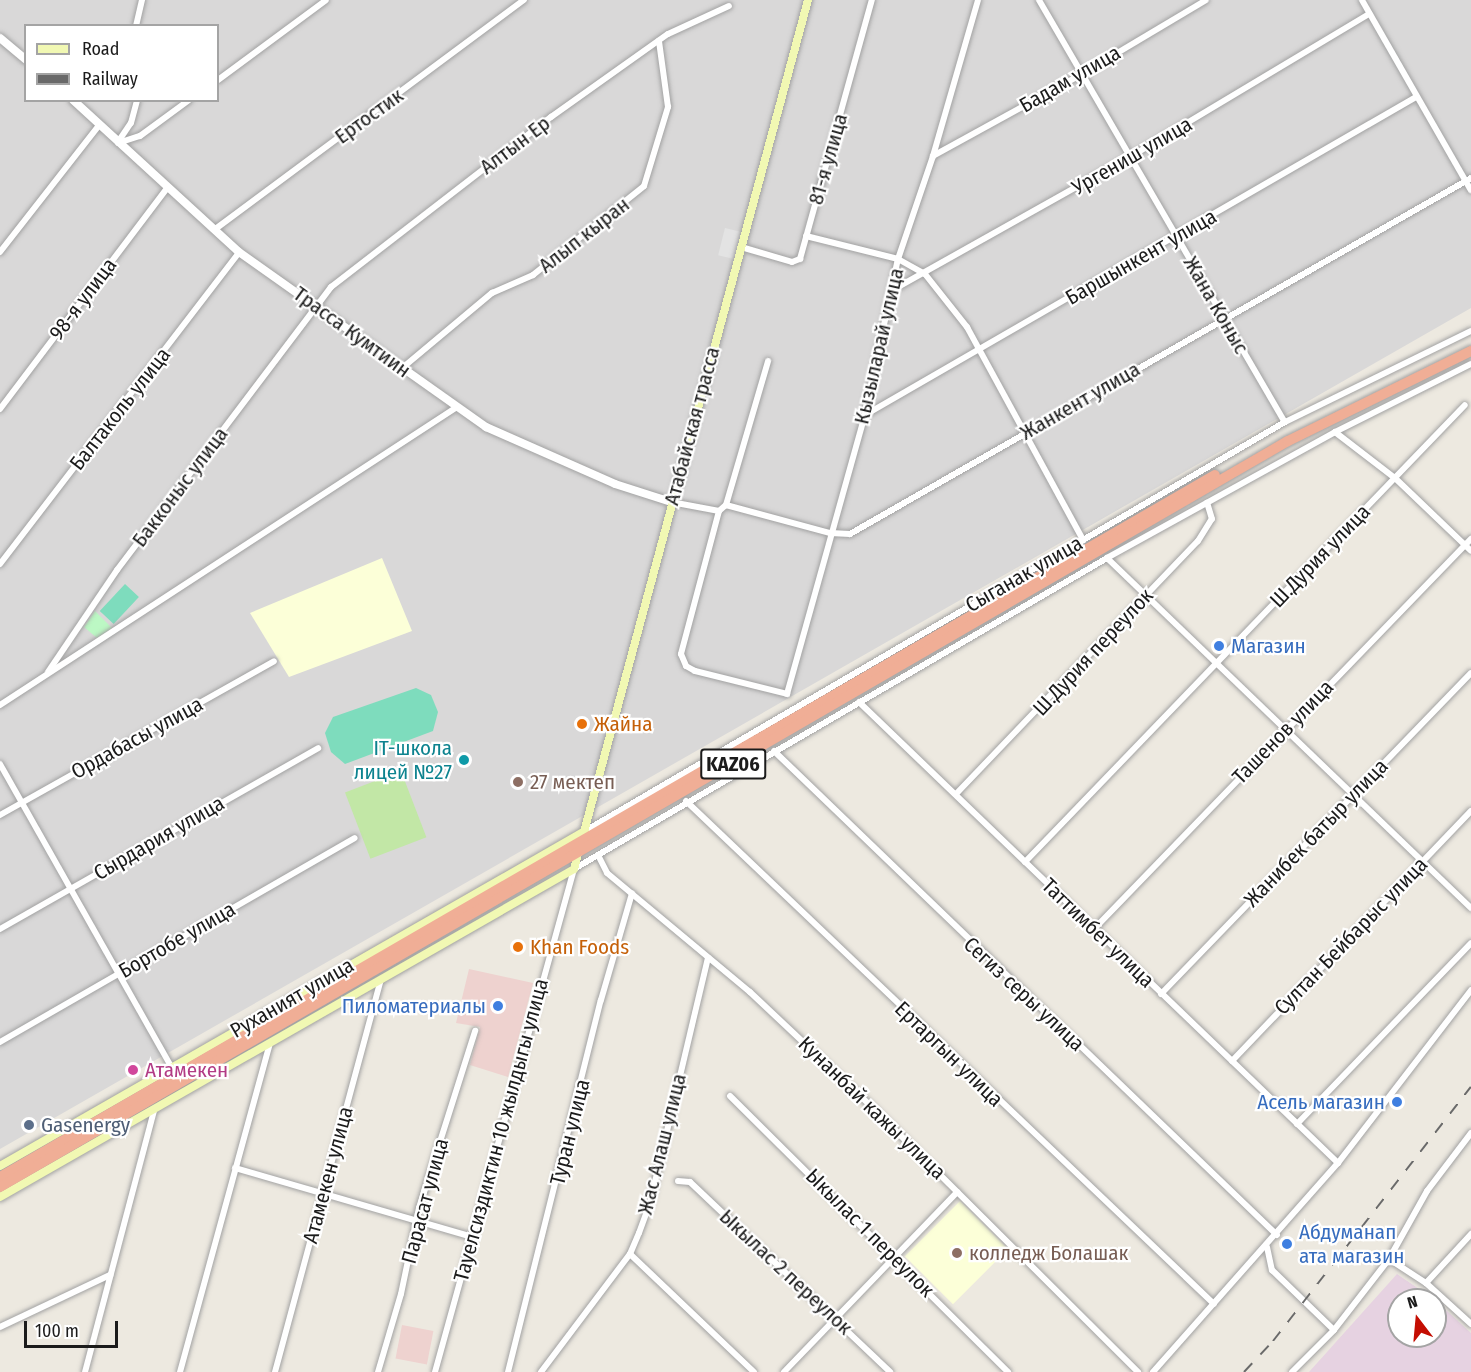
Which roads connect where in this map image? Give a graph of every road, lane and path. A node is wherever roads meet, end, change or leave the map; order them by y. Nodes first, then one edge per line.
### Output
1 (142, 0) edge
2 (326, 0) edge
3 (524, 0) edge
4 (808, 0) edge
5 (872, 0) edge
6 (978, 0) edge
7 (1039, 0) edge
8 (1206, 0) edge
9 (1362, 0) edge
10 (729, 6) dead end
11 (1369, 14) junction
12 (136, 24) edge
13 (0, 38) edge
14 (659, 41) junction
15 (24, 58) edge
16 (1082, 74) junction
17 (219, 79) edge
18 (1416, 97) junction
19 (75, 102) edge
20 (136, 102) edge
21 (186, 102) edge
22 (99, 124) junction
23 (118, 143) junction
24 (933, 156) junction
25 (1130, 157) junction
26 (1468, 180) edge
27 (167, 188) junction
28 (1471, 190) edge
29 (214, 230) junction
30 (806, 236) junction
31 (1177, 237) junction
32 (741, 247) junction
33 (0, 252) edge
34 (238, 252) junction
35 (898, 259) junction
36 (925, 274) junction
37 (891, 291) junction
38 (317, 305) junction
39 (1224, 319) junction
40 (1471, 331) edge
41 (1471, 344) edge
42 (978, 349) junction
43 (1471, 351) edge
44 (768, 361) dead end
45 (1471, 364) edge
46 (401, 369) junction
47 (1465, 405) dead end
48 (458, 407) junction
49 (0, 410) edge
50 (865, 415) junction
51 (1285, 422) junction
52 (1335, 432) junction
53 (1025, 433) junction
54 (1395, 478) junction
55 (671, 502) junction
56 (1207, 503) junction
57 (726, 506) junction
58 (718, 511) junction
59 (830, 533) junction
60 (1471, 539) edge
61 (1083, 540) junction
62 (1465, 545) junction
63 (1471, 551) edge
64 (1107, 558) junction
65 (0, 564) edge
66 (1147, 593) junction
67 (274, 661) dead end
68 (1219, 661) junction
69 (48, 672) junction
70 (1471, 673) edge
71 (859, 702) junction
72 (0, 705) edge
73 (1287, 728) junction
74 (318, 748) dead end
75 (774, 751) junction
76 (0, 764) edge
77 (1354, 793) junction
78 (956, 794) junction
79 (686, 801) junction
80 (23, 802) junction
81 (1471, 812) edge
82 (0, 815) edge
83 (584, 836) junction
84 (355, 838) dead end
85 (579, 854) junction
86 (598, 855) junction
87 (1423, 861) junction
88 (1025, 862) junction
89 (574, 868) junction
90 (72, 888) junction
91 (632, 893) junction
92 (1471, 908) edge
93 (1096, 927) junction
94 (0, 930) edge
95 (1471, 943) edge
96 (708, 958) junction
97 (120, 973) junction
98 (381, 978) junction
99 (1471, 990) edge
100 (1161, 994) junction
101 (475, 1031) dead end
102 (0, 1042) edge
103 (270, 1042) junction
104 (1232, 1061) junction
105 (172, 1068) junction
106 (730, 1096) dead end
107 (154, 1110) junction
108 (1297, 1124) junction
109 (1471, 1133) edge
110 (1338, 1163) junction
111 (0, 1166) edge
112 (235, 1168) junction
113 (0, 1178) edge
114 (678, 1181) dead end
115 (0, 1187) edge
116 (957, 1192) junction
117 (323, 1196) junction
118 (0, 1197) edge
119 (417, 1221) junction
120 (1471, 1234) edge
121 (1277, 1235) junction
122 (472, 1237) junction
123 (1267, 1247) junction
124 (630, 1254) junction
125 (894, 1256) junction
126 (1389, 1259) junction
127 (110, 1275) junction
128 (1426, 1283) junction
129 (1214, 1304) junction
130 (831, 1320) junction
131 (1471, 1324) edge
132 (0, 1328) edge
133 (1334, 1330) junction
134 (85, 1372) edge
135 (180, 1372) edge
136 (275, 1372) edge
137 (378, 1372) edge
138 (435, 1372) edge
139 (508, 1372) edge
140 (542, 1372) edge
141 (754, 1372) edge
142 (784, 1372) edge
143 (890, 1372) edge
144 (1008, 1372) edge
145 (1138, 1372) edge
146 (1153, 1372) edge
147 (1292, 1372) edge

1 - 12 street
2 - 17 street
3 - 29 street, Ертостик
4 - 32 main road, Атабайская трасса
5 - 30 street, 81-я улица
6 - 24 street, Кызыларай улица
7 - 16 street, Жана Коныс
8 - 16 street, Бадам улица
9 - 11 street
10 - 14 street, Алтын Ер
11 - 18 street
11 - 25 street, Ургениш улица
13 - 15 street
14 - 38 street, Алтын Ер
14 - 46 street, Алып кыран
16 - 24 street, Бадам улица
16 - 25 street, Жана Коныс
18 - 26 street
18 - 31 street, Баршынкент улица
19 - 22 street, Трасса Кумтиин
20 - 23 street
21 - 23 street
22 - 23 street, Трасса Кумтиин
22 - 33 street
23 - 27 street, Трасса Кумтиин
24 - 35 street, Кызыларай улица
25 - 31 street, Жана Коныс
25 - 36 street, Ургениш улица
26 - 28 street
26 - 39 street, Жанкент улица
27 - 29 street, Трасса Кумтиин
27 - 49 street, 98-я улица
29 - 34 street, Трасса Кумтиин
30 - 32 street, 81-я улица
30 - 35 street
31 - 39 street, Жана Коныс
31 - 42 street, Баршынкент улица
32 - 55 main road, Атабайская трасса
34 - 38 street, Трасса Кумтиин
34 - 65 street, Балтаколь улица
35 - 36 street
35 - 37 street, Кызыларай улица
36 - 37 street, Ургениш улица
36 - 42 street
37 - 50 street, Кызыларай улица
38 - 46 street, Трасса Кумтиин
38 - 69 street, Бакконыс улица
39 - 51 street, Жана Коныс
39 - 53 street, Жанкент улица
40 - 51 street, Сыганак улица
41 - 83 highway, KАZ06
42 - 50 street, Баршынкент улица
42 - 53 street
43 - 85 highway, KАZ06
44 - 57 street
45 - 52 street
46 - 48 street, Трасса Кумтиин
47 - 54 street, Ш.Дурия улица
48 - 55 street, Трасса Кумтиин
48 - 69 street
50 - 59 street, Кызыларай улица
51 - 61 street, Сыганак улица
52 - 54 street
52 - 56 street
53 - 59 street, Жанкент улица
53 - 61 street
54 - 62 street
54 - 68 street, Ш.Дурия улица
55 - 58 street
55 - 83 main road, Атабайская трасса
56 - 64 street
56 - 66 street, Ш.Дурия переулок
57 - 58 street
57 - 59 street, Жанкент улица
58 - 59 street, Кызыларай улица
60 - 62 street, Ташенов улица
61 - 83 street, Сыганак улица
62 - 63 street
62 - 73 street, Ташенов улица
64 - 66 street
64 - 71 street
66 - 68 street
66 - 78 street, Ш.Дурия переулок
67 - 80 street, Ордабасы улица
68 - 73 street
68 - 88 street, Ш.Дурия улица
69 - 72 street
70 - 77 street, Жанибек батыр улица
71 - 75 street
71 - 78 street, Таттимбет улица
73 - 77 street
73 - 93 street, Ташенов улица
74 - 90 street, Сырдария улица
75 - 79 street
75 - 121 street, Сегиз серы улица
76 - 80 street
77 - 87 street
77 - 100 street, Жанибек батыр улица
78 - 88 street, Таттимбет улица
79 - 86 street
79 - 129 street, Ертаргын улица
80 - 82 street, Ордабасы улица
80 - 90 street
81 - 87 street, Султан Бейбарыс улица
83 - 85 main road, Атабайская трасса
83 - 105 main road, Руханият улица
83 - 113 highway, KАZ06
84 - 97 street, Бортобе улица
85 - 89 main road, Тауелсиздиктин 10 жылдыгы улица
85 - 115 highway, KАZ06
86 - 89 street
86 - 91 street, Кунанбай кажы улица
87 - 92 street
87 - 104 street, Султан Бейбарыс улица
88 - 93 street, Таттимбет улица
89 - 98 main road, Руханият улица
89 - 122 street, Тауелсиздиктин 10 жылдыгы улица
90 - 94 street, Сырдария улица
90 - 97 street
91 - 96 street, Кунанбай кажы улица
91 - 139 street, Туран улица
93 - 100 street, Таттимбет улица
95 - 108 street
96 - 116 street, Кунанбай кажы улица
96 - 124 street, Жас Алаш улица
97 - 102 street, Бортобе улица
97 - 105 street
98 - 103 main road, Руханият улица
98 - 117 street, Атамекен улица
99 - 110 street
100 - 104 street, Таттимбет улица
101 - 119 street, Парасат улица
103 - 107 main road, Руханият улица
103 - 112 street
104 - 108 street, Таттимбет улица
105 - 111 main road, Руханият улица
106 - 125 street, Ыкылас 1 переулок
107 - 118 main road, Руханият улица
107 - 127 street
108 - 110 street, Таттимбет улица
109 - 126 street
110 - 121 street
112 - 117 street
112 - 135 street
114 - 130 street, Ыкылас 2 переулок
116 - 125 street
116 - 145 street, Кунанбай кажы улица
117 - 119 street
117 - 136 street, Атамекен улица
119 - 122 street
119 - 137 street, Парасат улица
120 - 128 street
121 - 123 street
122 - 138 street, Тауелсиздиктин 10 жылдыгы улица
123 - 129 street
123 - 133 street
124 - 140 street, Жас Алаш улица
124 - 141 street
125 - 130 street
125 - 144 street, Ыкылас 1 переулок
126 - 128 street
126 - 133 street
127 - 132 street
127 - 134 street
128 - 131 street
129 - 146 street
130 - 142 street
130 - 143 street, Ыкылас 2 переулок
133 - 147 street

